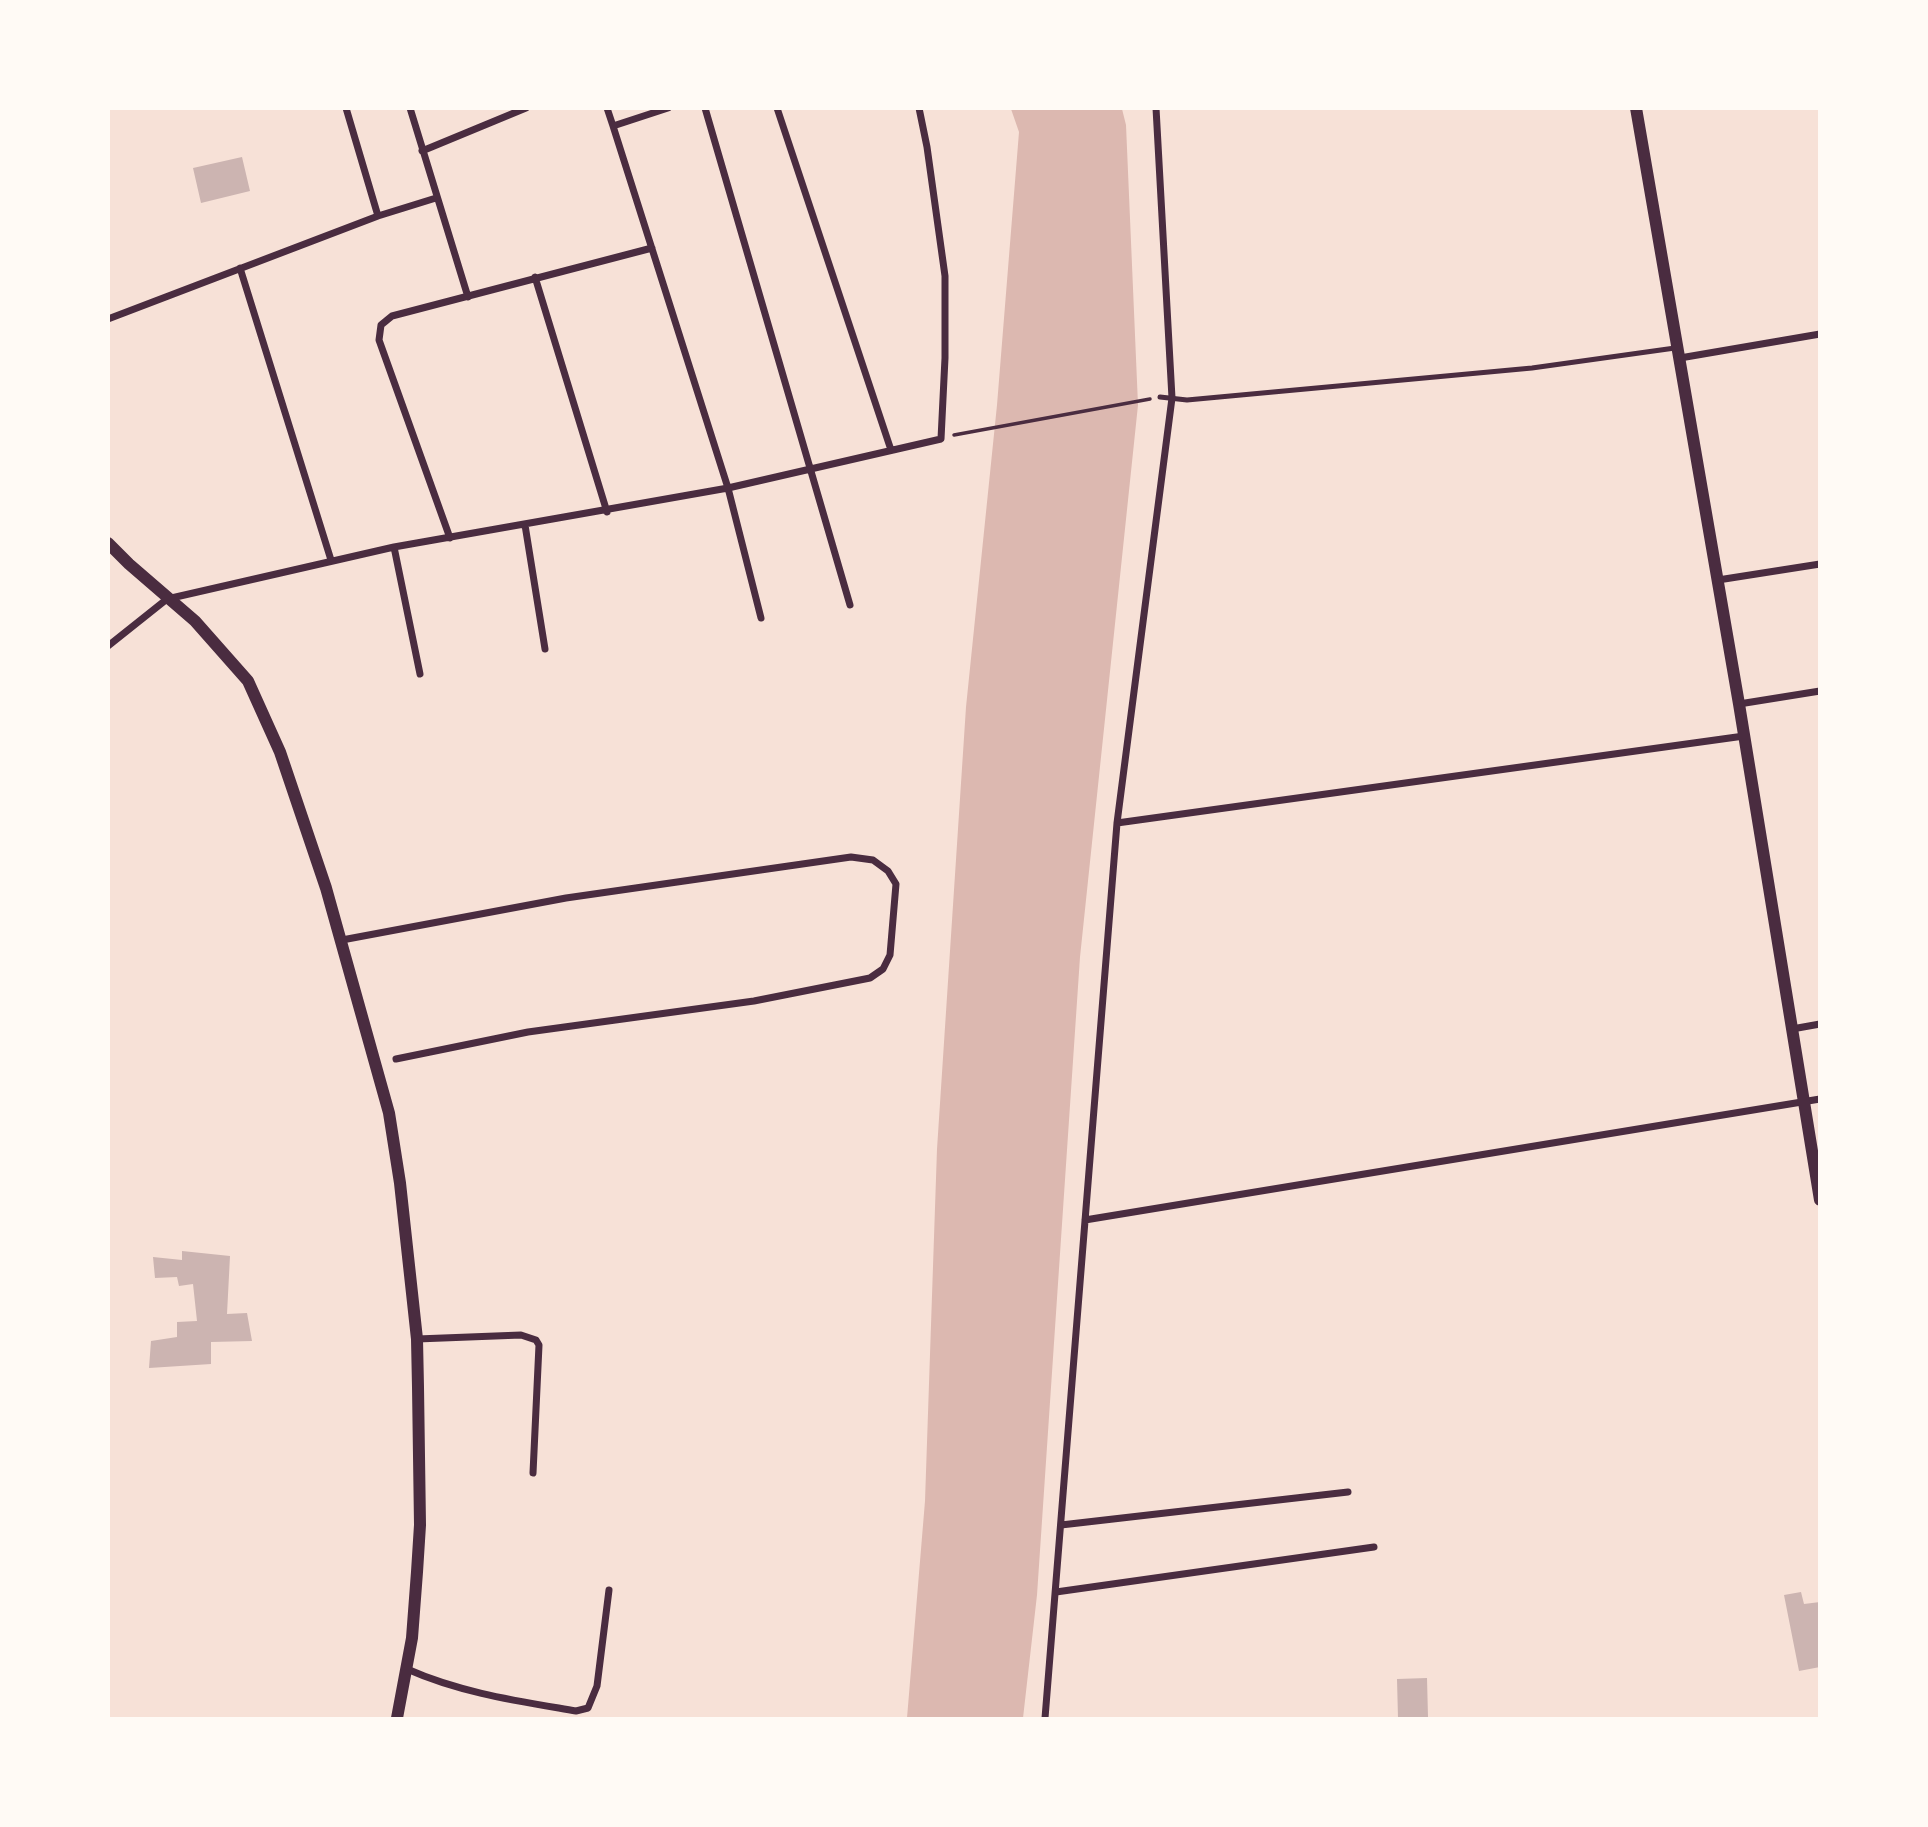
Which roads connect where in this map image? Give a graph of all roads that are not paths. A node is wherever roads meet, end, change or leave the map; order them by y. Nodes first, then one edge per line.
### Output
1 (346, 108) edge
2 (410, 108) edge
3 (526, 108) edge
4 (607, 108) edge
5 (668, 108) edge
6 (705, 108) edge
7 (777, 108) edge
8 (919, 108) edge
9 (1156, 108) edge
10 (1636, 108) edge
11 (613, 126) junction
12 (422, 151) junction
13 (436, 198) junction
14 (378, 216) junction
15 (652, 248) junction
16 (240, 268) junction
17 (535, 277) junction
18 (468, 297) junction
19 (108, 319) edge
20 (1819, 334) edge
21 (1679, 353) junction
22 (1160, 397) road end
23 (1172, 398) junction
24 (891, 450) junction
25 (812, 470) junction
26 (728, 488) junction
27 (607, 512) junction
28 (525, 525) junction
29 (450, 538) junction
30 (108, 543) edge
31 (394, 547) junction
32 (331, 560) junction
33 (1819, 564) edge
34 (1718, 580) junction
35 (167, 598) junction
36 (850, 606) dead end
37 (761, 618) dead end
38 (108, 646) edge
39 (545, 649) dead end
40 (421, 674) dead end
41 (1819, 691) edge
42 (1739, 704) junction
43 (1744, 736) junction
44 (1117, 823) junction
45 (342, 940) junction
46 (1819, 1024) edge
47 (1792, 1028) junction
48 (397, 1059) dead end
49 (1819, 1099) edge
50 (1804, 1102) junction
51 (1819, 1200) edge
52 (1085, 1220) junction
53 (417, 1339) junction
54 (533, 1473) dead end
55 (1348, 1492) dead end
56 (1061, 1525) junction
57 (1374, 1547) dead end
58 (609, 1590) dead end
59 (1056, 1592) junction
60 (407, 1670) junction
61 (397, 1718) edge
62 (1045, 1718) edge

1 - 14 street
2 - 12 street
3 - 12 street
4 - 11 street
5 - 11 street
6 - 25 street
7 - 24 street
8 - 24 street
9 - 23 street
10 - 21 street
11 - 15 street
12 - 13 street
13 - 14 street
13 - 18 street
14 - 16 street
15 - 17 street
15 - 26 street
16 - 19 street
16 - 32 street
17 - 18 street
17 - 27 street
18 - 29 street
20 - 21 street
21 - 23 lane
21 - 34 street
22 - 23 lane
23 - 44 street
24 - 25 street
25 - 26 street
25 - 36 street
26 - 27 street
26 - 37 street
27 - 28 street
28 - 29 street
28 - 39 street
29 - 31 street
30 - 35 street
31 - 32 street
31 - 40 street
32 - 35 street
33 - 34 street
34 - 42 street
35 - 38 street
35 - 45 street
41 - 42 street
42 - 43 street
43 - 44 street
43 - 47 street
44 - 52 street
45 - 48 street
45 - 53 street
46 - 47 street
47 - 50 street
49 - 50 street
50 - 51 street
50 - 52 street
52 - 56 street
53 - 54 street
53 - 60 street
55 - 56 street
56 - 59 street
57 - 59 street
58 - 60 street
59 - 62 street
60 - 61 street

